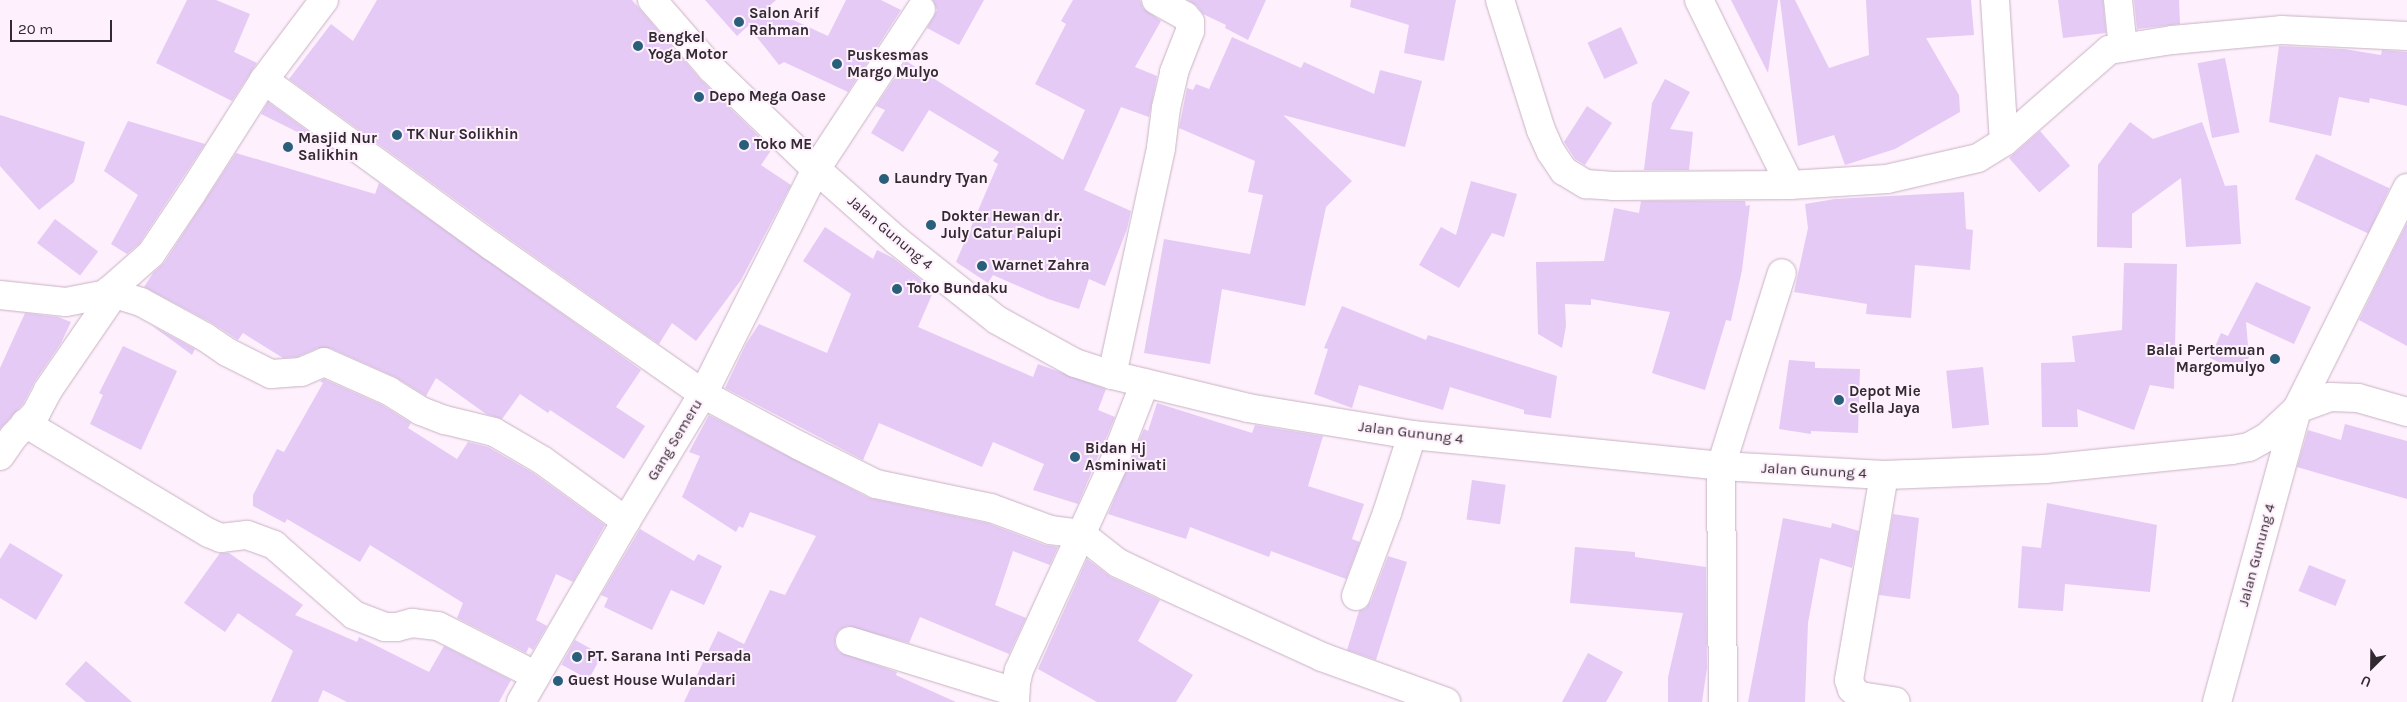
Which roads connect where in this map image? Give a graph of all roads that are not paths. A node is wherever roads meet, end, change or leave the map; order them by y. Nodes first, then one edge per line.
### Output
1 (324, 0) edge
2 (652, 0) edge
3 (1156, 0) edge
4 (1500, 0) edge
5 (1699, 0) edge
6 (1995, 0) edge
7 (2118, 0) edge
8 (921, 9) dead end
9 (2407, 36) edge
10 (2123, 48) junction
11 (264, 80) junction
12 (2004, 142) junction
13 (816, 170) junction
14 (1790, 185) junction
15 (2407, 188) edge
16 (1782, 272) dead end
17 (113, 293) junction
18 (0, 295) edge
19 (1112, 375) junction
20 (1145, 383) junction
21 (703, 394) junction
22 (2297, 408) junction
23 (2407, 412) edge
24 (25, 424) junction
25 (1412, 435) junction
26 (0, 456) edge
27 (1721, 466) junction
28 (1884, 475) junction
29 (626, 520) junction
30 (1081, 534) junction
31 (1356, 596) dead end
32 (850, 641) dead end
33 (535, 675) junction
34 (1015, 697) edge
35 (521, 702) edge
36 (1446, 702) edge
37 (1723, 702) edge
38 (1896, 702) edge
39 (2217, 702) edge

1 - 11 street
2 - 13 street, Jalan Gunung 4
3 - 19 street
4 - 14 street
5 - 14 street
6 - 12 street
7 - 10 street
8 - 13 street, Gang Semeru
9 - 10 street
10 - 12 street
11 - 17 street
11 - 21 street
12 - 14 street
13 - 19 street, Jalan Gunung 4
13 - 21 street, Gang Semeru
15 - 22 street, Jalan Gunung 4
16 - 27 street
17 - 18 street
17 - 24 street
17 - 29 street
19 - 20 street, Jalan Gunung 4
20 - 25 street, Jalan Gunung 4
20 - 30 street
21 - 29 street, Gang Semeru
21 - 30 street
22 - 23 street, Jalan Gunung 4
22 - 28 street, Jalan Gunung 4
22 - 39 street, Jalan Gunung 4
24 - 26 street
24 - 33 street
25 - 27 street, Jalan Gunung 4
25 - 31 street
27 - 28 street, Jalan Gunung 4
27 - 37 street
28 - 38 street
29 - 33 street, Gang Semeru
30 - 34 street
30 - 36 street
32 - 34 street
33 - 35 street, Gang Semeru

